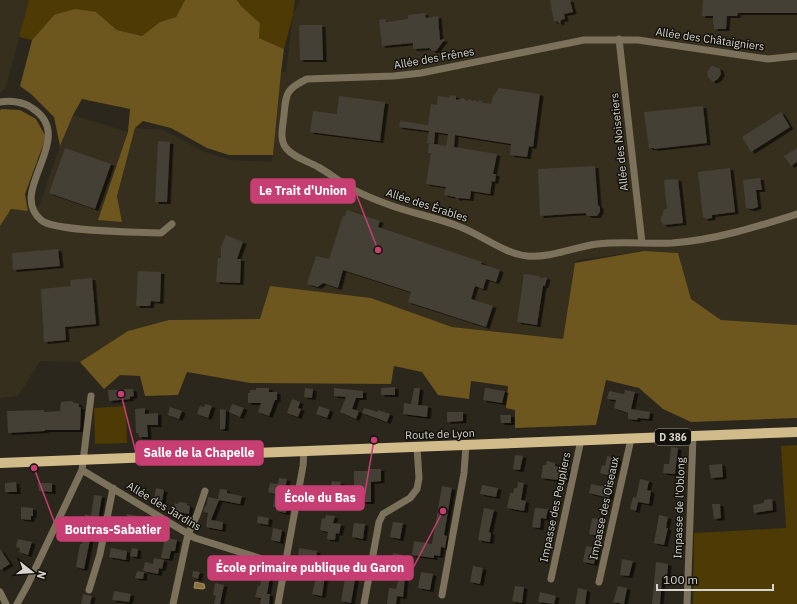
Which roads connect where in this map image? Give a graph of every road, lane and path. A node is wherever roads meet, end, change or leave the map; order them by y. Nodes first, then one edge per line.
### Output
1 (619, 39) junction
2 (797, 56) edge
3 (0, 102) edge
4 (286, 148) joint
5 (797, 214) edge
6 (172, 224) dead end
7 (642, 243) junction
8 (91, 396) dead end
9 (797, 432) edge
10 (693, 436) junction
11 (631, 439) junction
12 (581, 440) junction
13 (466, 445) junction
14 (417, 447) junction
15 (304, 452) junction
16 (84, 459) junction
17 (0, 463) edge
18 (82, 470) junction
19 (113, 488) junction
20 (205, 491) dead end
21 (188, 534) junction
22 (285, 566) junction
23 (551, 579) dead end
24 (599, 582) dead end
25 (89, 590) dead end
26 (0, 592) edge
27 (442, 595) dead end
28 (6, 604) edge
29 (17, 604) edge
30 (173, 604) edge
31 (278, 604) edge
32 (364, 604) edge
33 (687, 604) edge

1 - 2 street, Allée des Châtaigniers
1 - 4 street, Allée des Frênes
1 - 7 street, Allée des Noisetiers
3 - 6 street
4 - 7 street, Allée des Érables
5 - 7 street, Allée des Érables
8 - 16 street
9 - 10 main road, Route de Lyon / D 386
10 - 11 main road, Route de Lyon / D 386
10 - 33 street, Impasse de l'Oblong
11 - 12 main road, Route de Lyon / D 386
11 - 24 street, Impasse des Oiseaux
12 - 13 main road, Route de Lyon / D 386
12 - 23 street, Impasse des Peupliers
13 - 14 main road, Route de Lyon / D 386
13 - 27 street
14 - 15 main road, Route de Lyon / D 386
14 - 32 street
15 - 16 main road, Route de Lyon / D 386
15 - 22 street
16 - 17 main road, D 386
16 - 18 street
18 - 19 street, Allée des Jardins
18 - 29 street
19 - 21 street, Allée des Jardins
19 - 25 street
20 - 21 street
21 - 22 street, Allée des Jardins
21 - 30 street
22 - 31 street
26 - 28 street

